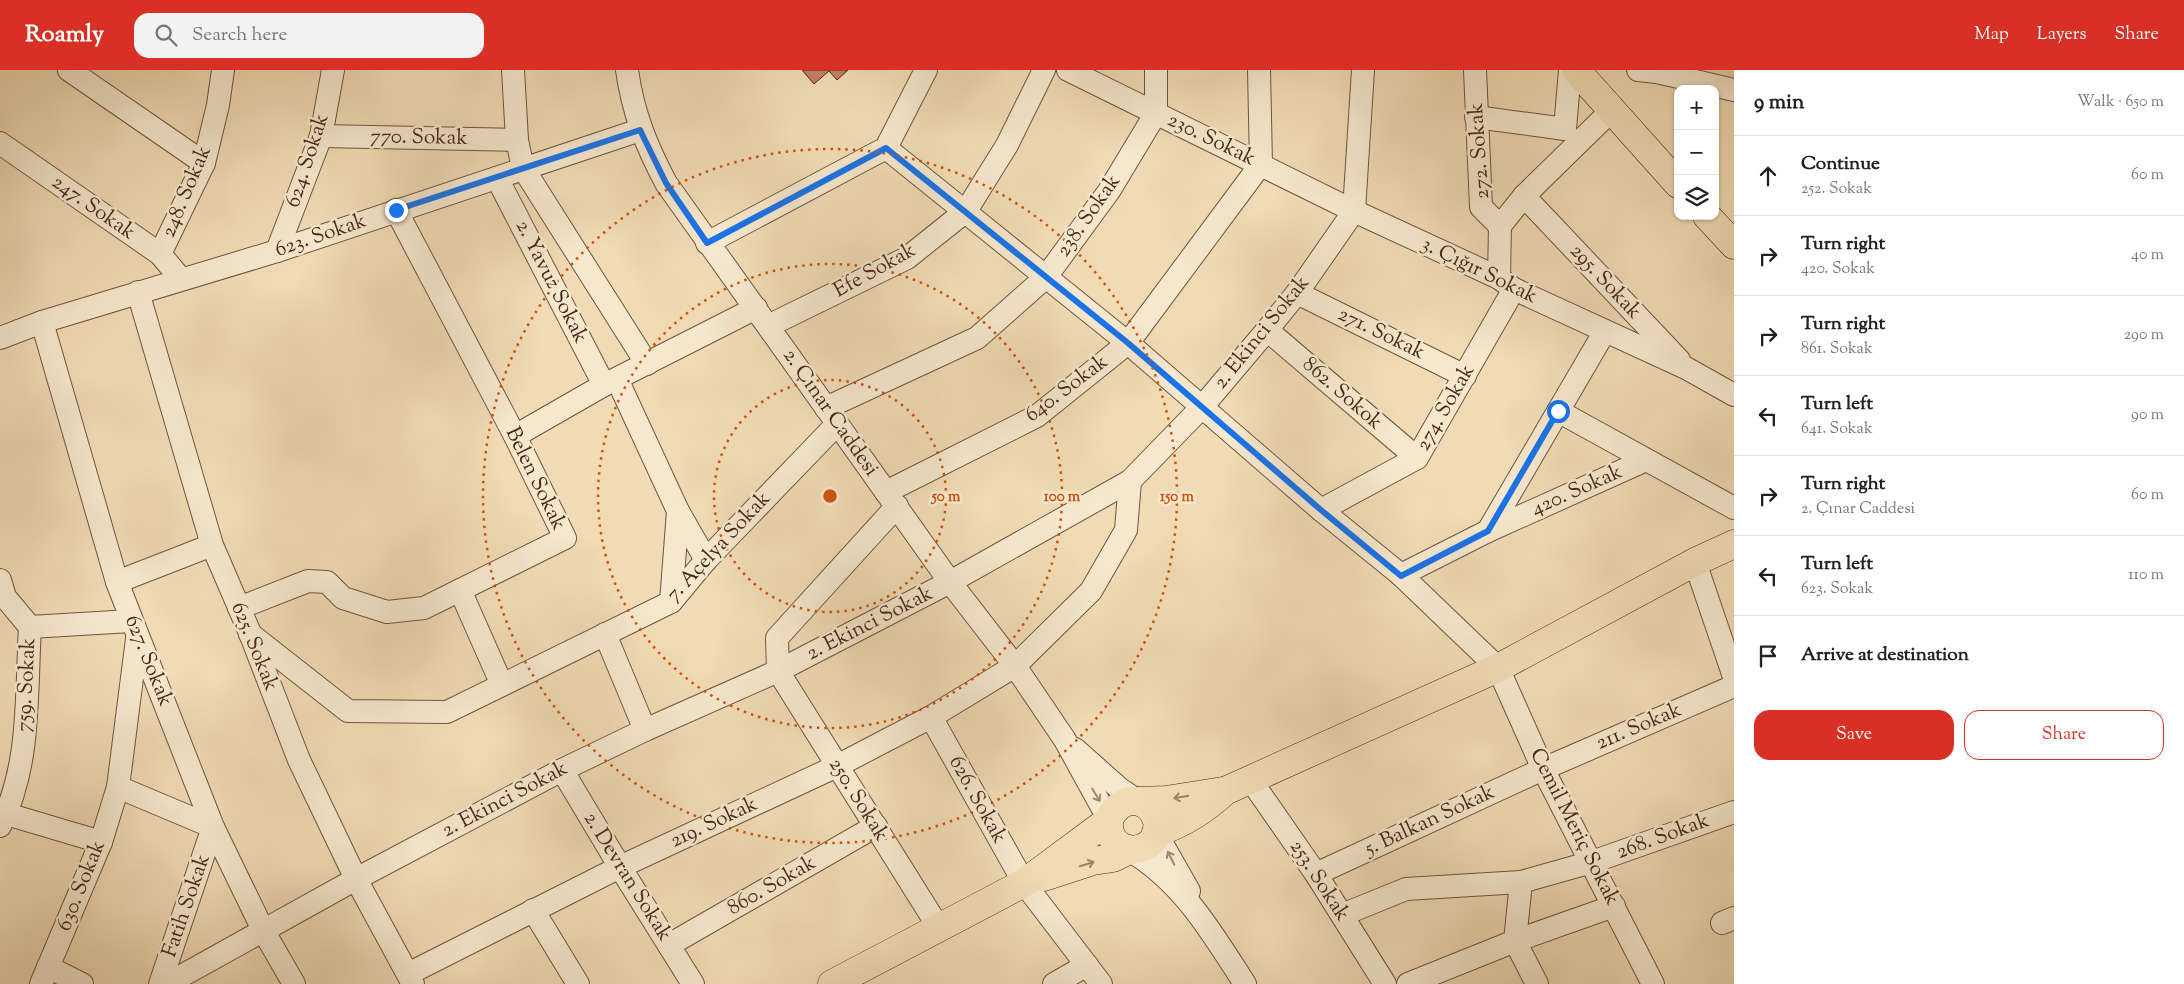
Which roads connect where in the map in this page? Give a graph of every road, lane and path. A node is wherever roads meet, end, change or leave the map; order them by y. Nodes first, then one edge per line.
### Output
1 (69, 70) edge
2 (223, 70) edge
3 (333, 70) edge
4 (513, 70) edge
5 (627, 70) edge
6 (926, 70) edge
7 (1044, 70) edge
8 (1068, 70) edge
9 (1156, 70) edge
10 (1259, 70) edge
11 (1363, 70) edge
12 (1475, 70) edge
13 (1570, 70) edge
14 (1576, 70) edge
15 (1638, 70) edge
16 (1734, 90) edge
17 (1611, 111) junction
18 (1156, 113) junction
19 (1476, 118) junction
20 (640, 130) junction
21 (321, 136) junction
22 (517, 140) junction
23 (0, 143) edge
24 (886, 148) junction
25 (204, 163) junction
26 (1261, 164) junction
27 (524, 168) junction
28 (497, 178) junction
29 (1674, 180) edge
30 (1524, 196) junction
31 (396, 210) junction
32 (966, 211) junction
33 (1354, 211) junction
34 (1711, 220) edge
35 (1500, 226) junction
36 (707, 243) junction
37 (1734, 245) edge
38 (277, 251) junction
39 (160, 254) junction
40 (1046, 277) junction
41 (181, 279) junction
42 (1506, 284) junction
43 (138, 292) junction
44 (1296, 293) junction
45 (762, 317) junction
46 (42, 322) junction
47 (1267, 330) junction
48 (1605, 331) junction
49 (0, 338) edge
50 (1128, 343) junction
51 (646, 364) junction
52 (1686, 368) junction
53 (1465, 376) junction
54 (611, 382) junction
55 (1734, 395) edge
56 (1202, 407) junction
57 (1558, 411) junction
58 (832, 416) junction
59 (515, 436) junction
60 (1417, 458) junction
61 (1646, 460) junction
62 (1130, 480) junction
63 (891, 499) junction
64 (1734, 508) edge
65 (1321, 510) junction
66 (678, 511) junction
67 (1488, 531) junction
68 (1734, 544) edge
69 (212, 545) junction
70 (706, 560) junction
71 (1695, 562) junction
72 (1401, 576) junction
73 (0, 580) edge
74 (118, 582) junction
75 (950, 582) junction
76 (460, 590) junction
77 (672, 602) junction
78 (239, 608) junction
79 (30, 627) junction
80 (135, 628) junction
81 (250, 633) junction
82 (605, 634) junction
83 (1015, 666) junction
84 (1498, 668) junction
85 (778, 671) junction
86 (1734, 677) edge
87 (502, 685) junction
88 (1734, 686) edge
89 (930, 717) junction
90 (645, 730) junction
91 (1065, 740) junction
92 (836, 766) junction
93 (1543, 769) junction
94 (562, 770) junction
95 (1250, 779) junction
96 (118, 787) junction
97 (1225, 791) junction
98 (1138, 801) junction
99 (1734, 812) edge
100 (2, 817) edge
101 (1109, 820) junction
102 (876, 826) junction
103 (213, 827) junction
104 (1156, 833) junction
105 (101, 842) junction
106 (1129, 850) junction
107 (1592, 862) junction
108 (620, 867) junction
109 (1316, 874) junction
110 (356, 879) junction
111 (1521, 882) junction
112 (1024, 883) junction
113 (1614, 906) junction
114 (533, 910) junction
115 (1200, 914) junction
116 (1342, 915) junction
117 (938, 928) junction
118 (263, 930) junction
119 (1515, 941) junction
120 (669, 945) junction
121 (1088, 965) junction
122 (45, 975) edge
123 (411, 979) edge
124 (82, 984) edge
125 (160, 984) edge
126 (168, 984) edge
127 (294, 984) edge
128 (578, 984) edge
129 (693, 984) edge
130 (832, 984) edge
131 (1054, 984) edge
132 (1101, 984) edge
133 (1245, 984) edge
134 (1386, 984) edge
135 (1408, 984) edge
136 (1537, 984) edge
137 (1653, 984) edge

1 - 25 street
2 - 25 street, 248. Sokak
3 - 21 street, 624. Sokak
4 - 22 street
5 - 20 street, 2. Çınar Caddesi
6 - 24 street
7 - 32 street, Efe Sokak
8 - 18 street, 230. Sokak
9 - 18 street
10 - 26 street
11 - 33 street
12 - 19 street, 272. Sokak
13 - 19 street
14 - 17 main road
15 - 16 street
17 - 29 main road
17 - 30 street
18 - 26 street, 230. Sokak
18 - 40 street, 238. Sokak
19 - 35 street, 272. Sokak
20 - 27 street, 623. Sokak
20 - 36 street, 2. Çınar Caddesi
21 - 22 street, 770. Sokak
21 - 38 street, 624. Sokak
22 - 27 street
23 - 39 street, 247. Sokak
24 - 32 street
24 - 36 street
25 - 39 street, 248. Sokak
26 - 33 street, 230. Sokak
26 - 50 street, 640. Sokak
27 - 28 street, 623. Sokak
27 - 51 street
28 - 31 street, 623. Sokak
28 - 54 street, 2. Yavuz Sokak
30 - 35 street
30 - 52 street, 295. Sokak
31 - 38 street, 623. Sokak
31 - 59 street, Belen Sokak
32 - 40 street
32 - 45 street, Efe Sokak
33 - 42 street, 3. Çığır Sokak
33 - 44 street, 2. Ekinci Sokak
34 - 37 main road
35 - 42 street
36 - 45 street, 2. Çınar Caddesi
38 - 41 street, 623. Sokak
39 - 41 street, 247. Sokak
40 - 50 street
40 - 58 street, 238. Sokak
41 - 43 street, 623. Sokak
42 - 48 street, 3. Çığır Sokak
42 - 53 street, 274. Sokak
43 - 46 street, 623. Sokak
43 - 69 street, 625. Sokak
44 - 47 street, 2. Ekinci Sokak
44 - 53 street, 271. Sokak
45 - 51 street
45 - 58 street, 2. Çınar Caddesi
46 - 49 street, 623. Sokak
46 - 74 street, 627. Sokak
47 - 56 street, 2. Ekinci Sokak
47 - 60 street, 862. Sokok
48 - 52 street, 3. Çığır Sokak
48 - 57 street
50 - 56 street
50 - 63 street, 640. Sokak
51 - 54 street
52 - 55 street
53 - 60 street, 274. Sokak
54 - 59 street
54 - 66 street, 2. Yavuz Sokak
56 - 62 street, 2. Ekinci Sokak
56 - 65 street
57 - 61 street
57 - 67 street
58 - 63 street, 2. Çınar Caddesi
58 - 70 street, 7. Açelya Sokak
59 - 76 street, Belen Sokak
60 - 65 street, 274. Sokak
61 - 64 street
61 - 67 street, 420. Sokak
62 - 75 street, 2. Ekinci Sokak
62 - 83 street, 219. Sokak
63 - 75 street, 2. Çınar Caddesi
63 - 85 street
65 - 72 street
66 - 70 street, 2. Yavuz Sokak
66 - 77 street, 2. Yavuz Sokak
67 - 72 street, 420. Sokak
68 - 71 main road
69 - 74 street
69 - 78 street, 625. Sokak
70 - 77 street, 7. Açelya Sokak
71 - 84 main road
71 - 86 street
72 - 84 street
73 - 79 street, 759. Sokak
74 - 80 street, 627. Sokak
75 - 83 street, 2. Çınar Caddesi
75 - 85 street, 2. Ekinci Sokak
76 - 78 street, Belen Sokak
76 - 87 street
77 - 82 street, 7. Açelya Sokak
78 - 81 street, 625. Sokak
79 - 80 street
79 - 100 street, 759. Sokak
80 - 96 street, 630. Sokak
80 - 103 street, 627. Sokak
81 - 87 street, 7. Açelya Sokak
81 - 110 street, 625. Sokak
82 - 87 street, 7. Açelya Sokak
82 - 90 street
83 - 89 street, 219. Sokak
83 - 91 street, 2. Çınar Caddesi
84 - 93 street, Cemil Meriç Sokak
84 - 95 main road
85 - 90 street, 2. Ekinci Sokak
85 - 92 street, 250. Sokak
88 - 93 street, 211. Sokak
89 - 92 street, 219. Sokak
89 - 112 street, 626. Sokak
90 - 94 street, 2. Ekinci Sokak
91 - 98 street
91 -> 101 street
92 - 102 street, 250. Sokak
92 - 108 street, 219. Sokak
93 - 107 street, Cemil Meriç Sokak
93 - 109 street, 5. Balkan Sokak
94 - 108 street, 2. Devran Sokak
94 - 110 street, 2. Ekinci Sokak
95 - 97 main road
95 - 109 street, 253. Sokak
96 - 103 street
96 - 105 street, 630. Sokak
97 -> 98 main road
97 - 104 main road
98 - 101 main road
98 - 104 main road
99 - 107 street, 268. Sokak
100 - 105 street
101 - 106 main road
101 - 112 main road
102 - 117 street, 250. Sokak
102 - 120 street, 860. Sokak
103 - 118 street, 627. Sokak
103 - 125 street, Fatih Sokak
104 - 106 main road
115 -> 104 street
105 - 122 street, 630. Sokak
112 -> 106 main road
106 - 115 street
107 - 111 street, 268. Sokak
107 - 113 street, Cemil Meriç Sokak
108 - 114 street, 219. Sokak
108 - 120 street, 2. Devran Sokak
109 - 116 street, 253. Sokak
110 - 118 street, 2. Ekinci Sokak
110 - 123 street, 625. Sokak
111 - 116 street, 268. Sokak
111 - 119 street
112 - 117 main road
112 - 121 street, 626. Sokak
113 - 119 street
113 - 137 street, Cemil Meriç Sokak
114 - 123 street, 219. Sokak
114 - 128 street
115 - 133 street
116 - 134 street, 253. Sokak
117 - 130 main road
118 - 126 street, 2. Ekinci Sokak
118 - 127 street, 627. Sokak
119 - 135 street
119 - 136 street
120 - 129 street, 2. Devran Sokak
121 - 131 street
121 - 132 street, 626. Sokak
122 - 124 street

